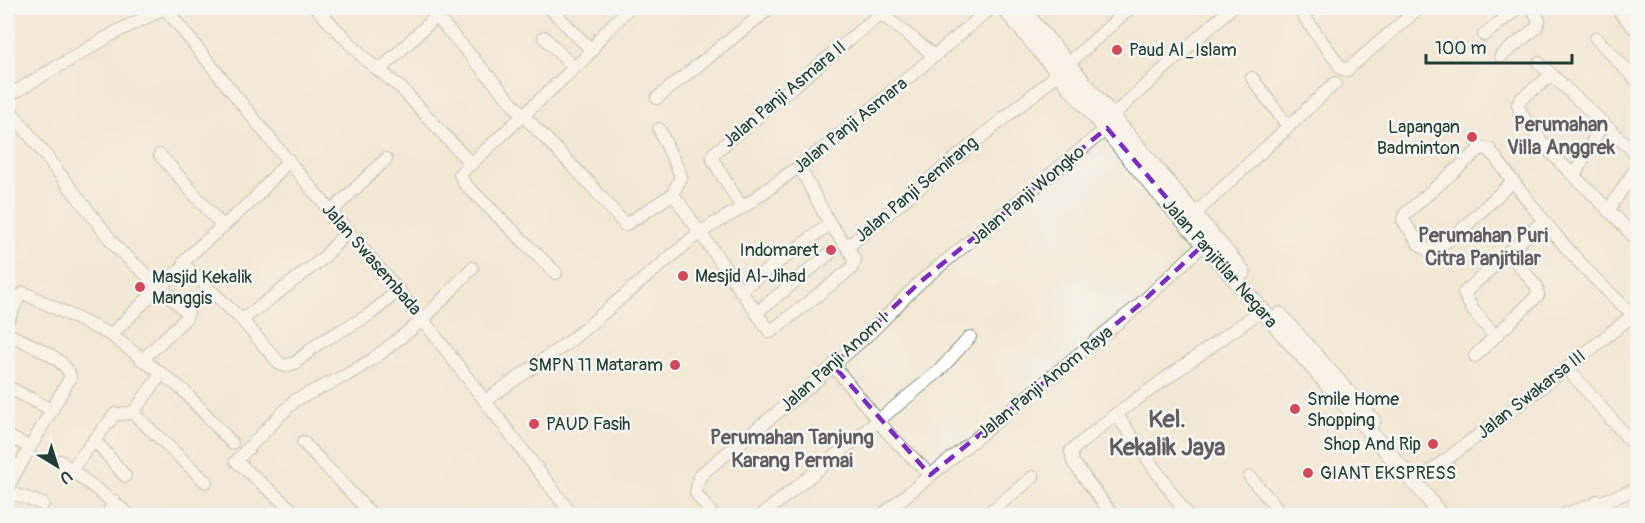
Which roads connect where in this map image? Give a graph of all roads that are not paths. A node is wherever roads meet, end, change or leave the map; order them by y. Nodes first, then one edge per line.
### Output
1 (11, 8) edge
2 (165, 8) edge
3 (316, 8) edge
4 (550, 8) edge
5 (629, 8) edge
6 (770, 8) edge
7 (992, 8) edge
8 (1004, 8) edge
9 (1021, 8) edge
10 (1130, 8) edge
11 (1231, 8) edge
12 (1298, 8) edge
13 (1419, 8) edge
14 (1518, 8) edge
15 (1532, 8) edge
16 (1616, 8) edge
17 (877, 10) edge
18 (8, 11) edge
19 (441, 12) edge
20 (1638, 32) edge
21 (1484, 35) dead end
22 (544, 37) dead end
23 (1596, 38) dead end
24 (592, 51) junction
25 (935, 56) junction
26 (1501, 56) dead end
27 (1539, 63) dead end
28 (574, 68) junction
29 (381, 69) junction
30 (1063, 69) junction
31 (1552, 75) junction
32 (1252, 78) dead end
33 (1638, 82) edge
34 (1335, 83) dead end
35 (9, 92) edge
36 (657, 98) dead end
37 (8, 107) edge
38 (524, 116) junction
39 (1109, 122) junction
40 (1603, 122) junction
41 (1287, 125) junction
42 (659, 129) dead end
43 (160, 155) dead end
44 (386, 159) dead end
45 (1638, 159) edge
46 (289, 160) junction
47 (470, 163) junction
48 (1638, 165) edge
49 (799, 166) junction
50 (1574, 176) junction
51 (1513, 182) junction
52 (673, 194) junction
53 (742, 208) junction
54 (1608, 211) junction
55 (331, 212) junction
56 (1195, 214) junction
57 (1543, 221) junction
58 (830, 224) junction
59 (223, 227) junction
60 (347, 232) junction
61 (700, 232) junction
62 (1638, 242) edge
63 (1205, 243) junction
64 (848, 247) junction
65 (1508, 252) junction
66 (829, 254) dead end
67 (946, 261) joint
68 (185, 266) junction
69 (472, 268) dead end
70 (556, 273) dead end
71 (160, 286) junction
72 (399, 290) junction
73 (740, 290) junction
74 (1262, 310) junction
75 (1635, 312) edge
76 (756, 313) junction
77 (8, 320) edge
78 (242, 320) junction
79 (423, 320) junction
80 (8, 334) edge
81 (111, 335) junction
82 (1494, 335) junction
83 (970, 337) dead end
84 (1475, 356) dead end
85 (142, 360) junction
86 (1312, 360) junction
87 (833, 365) junction
88 (1567, 368) junction
89 (161, 374) junction
90 (8, 387) edge
91 (486, 400) junction
92 (50, 409) junction
93 (133, 412) junction
94 (1116, 414) junction
95 (879, 420) junction
96 (8, 436) edge
97 (94, 440) junction
98 (303, 442) dead end
99 (232, 443) dead end
100 (29, 447) junction
101 (1638, 450) edge
102 (60, 461) dead end
103 (70, 470) junction
104 (930, 475) junction
105 (125, 476) dead end
106 (1033, 477) dead end
107 (1250, 477) dead end
108 (1423, 477) junction
109 (206, 482) dead end
110 (8, 485) edge
111 (1638, 489) edge
112 (8, 492) edge
113 (114, 501) junction
114 (1598, 501) junction
115 (43, 504) dead end
116 (1188, 515) edge
117 (107, 516) edge
118 (132, 516) edge
119 (300, 516) edge
120 (373, 516) edge
121 (573, 516) edge
122 (713, 516) edge
123 (761, 516) edge
124 (881, 516) edge
125 (985, 516) edge
126 (1113, 516) edge
127 (1284, 516) edge
128 (1440, 516) edge
129 (1451, 516) edge
130 (1560, 516) edge
131 (1608, 516) edge

1 - 18 street
2 - 35 street
2 - 46 street, Jalan Swasembada
3 - 29 street
4 - 24 street
5 - 24 street
6 - 36 street
7 - 25 street, Jalan Panji Asmara
8 - 30 main road, Jalan Panjitilar Negara
9 - 30 main road
10 - 30 street, Jalan Panji Semirang
11 - 39 street, Jalan Panji Wongko
12 - 13 street
14 - 21 street
15 - 26 street
16 - 20 street
17 - 25 street
17 - 53 street, Jalan Panji Asmara II
19 - 29 street
19 - 38 street
22 - 28 street
23 - 33 street
24 - 28 street
25 - 49 street, Jalan Panji Asmara
27 - 31 street
28 - 38 street
29 - 47 street
30 - 39 main road, Jalan Panjitilar Negara
30 - 64 street, Jalan Panji Semirang
31 - 40 street
31 - 50 street
32 - 41 street
34 - 41 street
37 - 71 street
38 - 47 street
38 - 52 street
39 - 56 main road
39 - 63 main road, Jalan Panjitilar Negara
39 - 67 street, Jalan Panji Wongko
40 - 45 street
40 - 50 street
41 - 56 street
42 - 52 street
43 - 59 street
44 - 55 street
46 - 55 street, Jalan Swasembada
46 - 59 street
47 - 70 street
48 - 54 street
49 - 53 street, Jalan Panji Asmara
49 - 58 street, Jalan Panji Semirang
50 - 54 street
51 - 51 street
51 - 57 street
52 - 61 street
53 - 61 street, Jalan Panji Asmara
54 - 62 street
55 - 60 street, Jalan Swasembada
56 - 86 main road
57 - 65 street
57 - 75 street
58 - 64 street, Jalan Panji Semirang
58 - 73 street
59 - 68 street
60 - 72 street, Jalan Swasembada
60 - 78 street
61 - 73 street
61 - 91 street, Jalan Panji Asmara
63 - 74 main road, Jalan Panjitilar Negara
63 - 104 street, Jalan Panji Anom Raya
64 - 76 street
65 - 82 street
65 - 82 street
66 - 76 street
67 - 87 street, Jalan Panji Anom I
68 - 71 street
68 - 78 street
69 - 79 street
71 - 81 street
71 - 85 street
72 - 78 street
72 - 79 street, Jalan Swasembada
73 - 76 street
74 - 86 main road, Jalan Panjitilar Negara
74 - 94 street
75 - 88 street, Jalan Swakarsa III
77 - 81 street
79 - 91 street, Jalan Swasembada
79 - 119 street
80 - 92 street
81 - 85 street
82 - 84 street
83 - 95 street
85 - 89 street
86 - 108 main road
86 - 128 main road, Jalan Panjitilar Negara
87 - 95 street
87 - 122 street, Jalan Panji Anom I
88 - 101 street
88 - 108 street, Jalan Swakarsa III
89 - 93 street
89 - 99 street
90 - 92 street
91 - 121 street, Jalan Swasembada
92 - 100 street
93 - 97 street
93 - 109 street
94 - 116 street
94 - 126 street
95 - 104 street
95 - 123 street
96 - 100 street
97 - 103 street
97 - 105 street
98 - 120 street
100 - 110 street
102 - 103 street
103 - 113 street
104 - 124 street, Jalan Panji Anom Raya
106 - 125 street
107 - 127 street
108 - 129 main road
111 - 114 street
112 - 115 street
113 - 117 street
113 - 118 street
114 - 130 street
114 - 131 street

